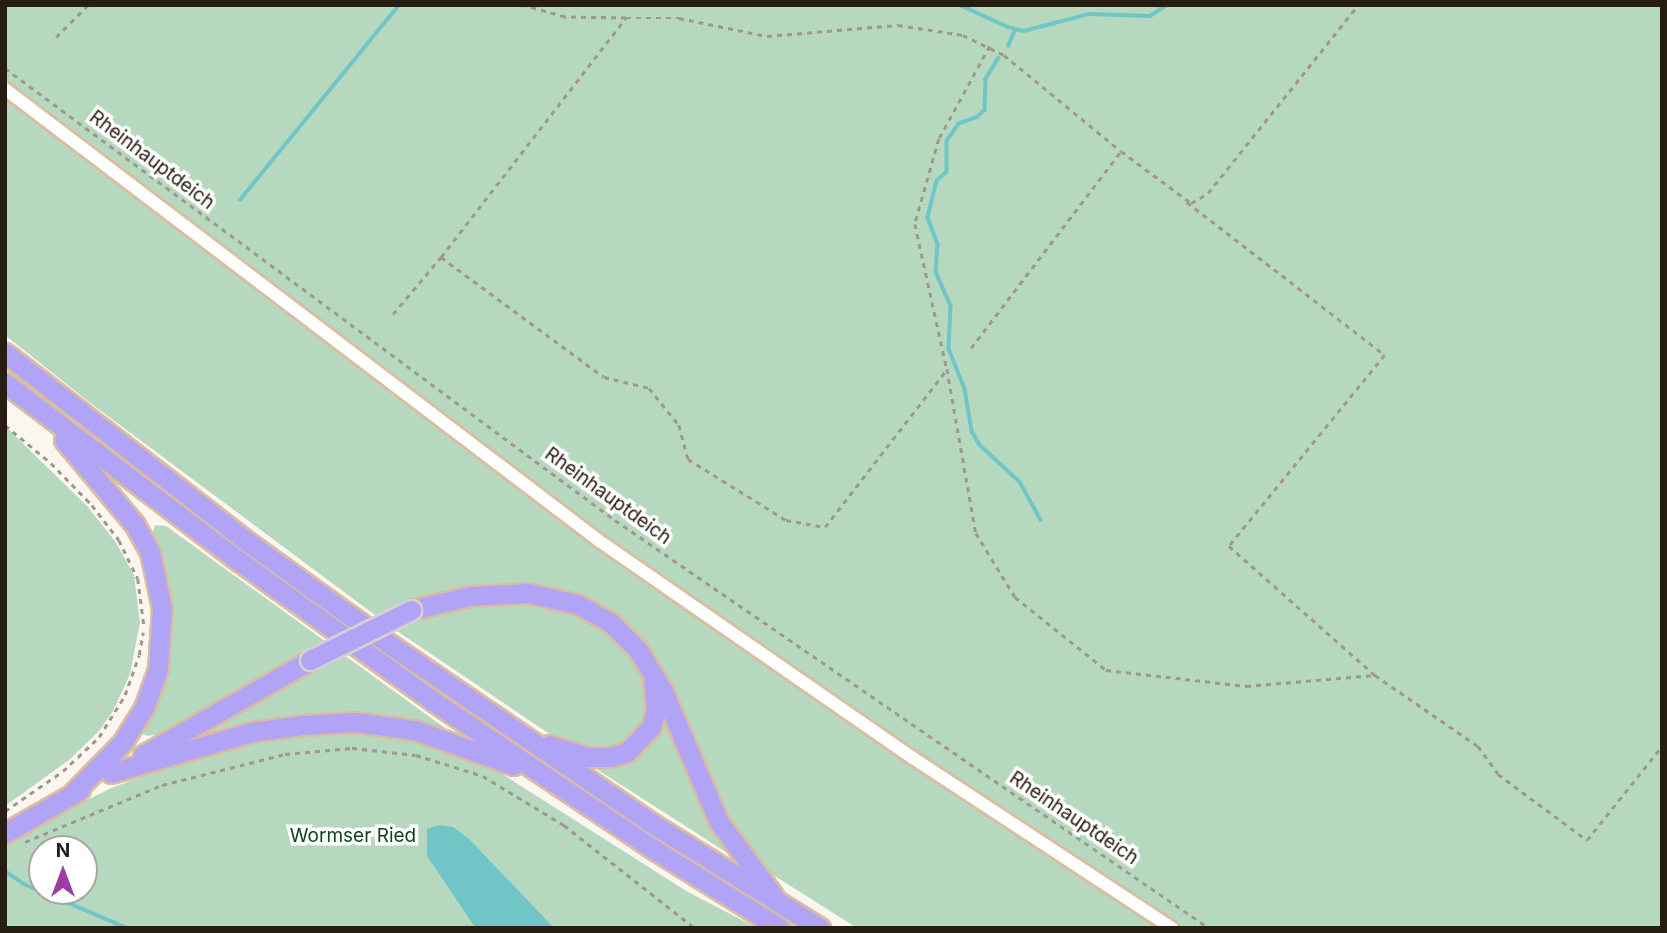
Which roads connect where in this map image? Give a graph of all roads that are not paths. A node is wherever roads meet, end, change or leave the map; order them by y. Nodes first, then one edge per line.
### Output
1 (5, 89) edge
2 (5, 353) edge
3 (5, 383) edge
4 (44, 415) junction
5 (651, 670) junction
6 (515, 731) junction
7 (111, 773) junction
8 (546, 778) junction
9 (71, 795) junction
10 (11, 839) edge
11 (780, 904) junction
12 (780, 928) edge
13 (820, 928) edge
14 (1172, 928) edge

1 - 14 lane
2 - 6 highway
3 - 4 highway
4 - 8 highway
4 - 9 highway
5 - 6 highway
5 - 7 highway, bridge
5 - 11 highway
6 - 11 highway
7 - 8 highway
7 - 9 highway
8 - 12 highway
9 - 10 highway
11 - 13 highway

